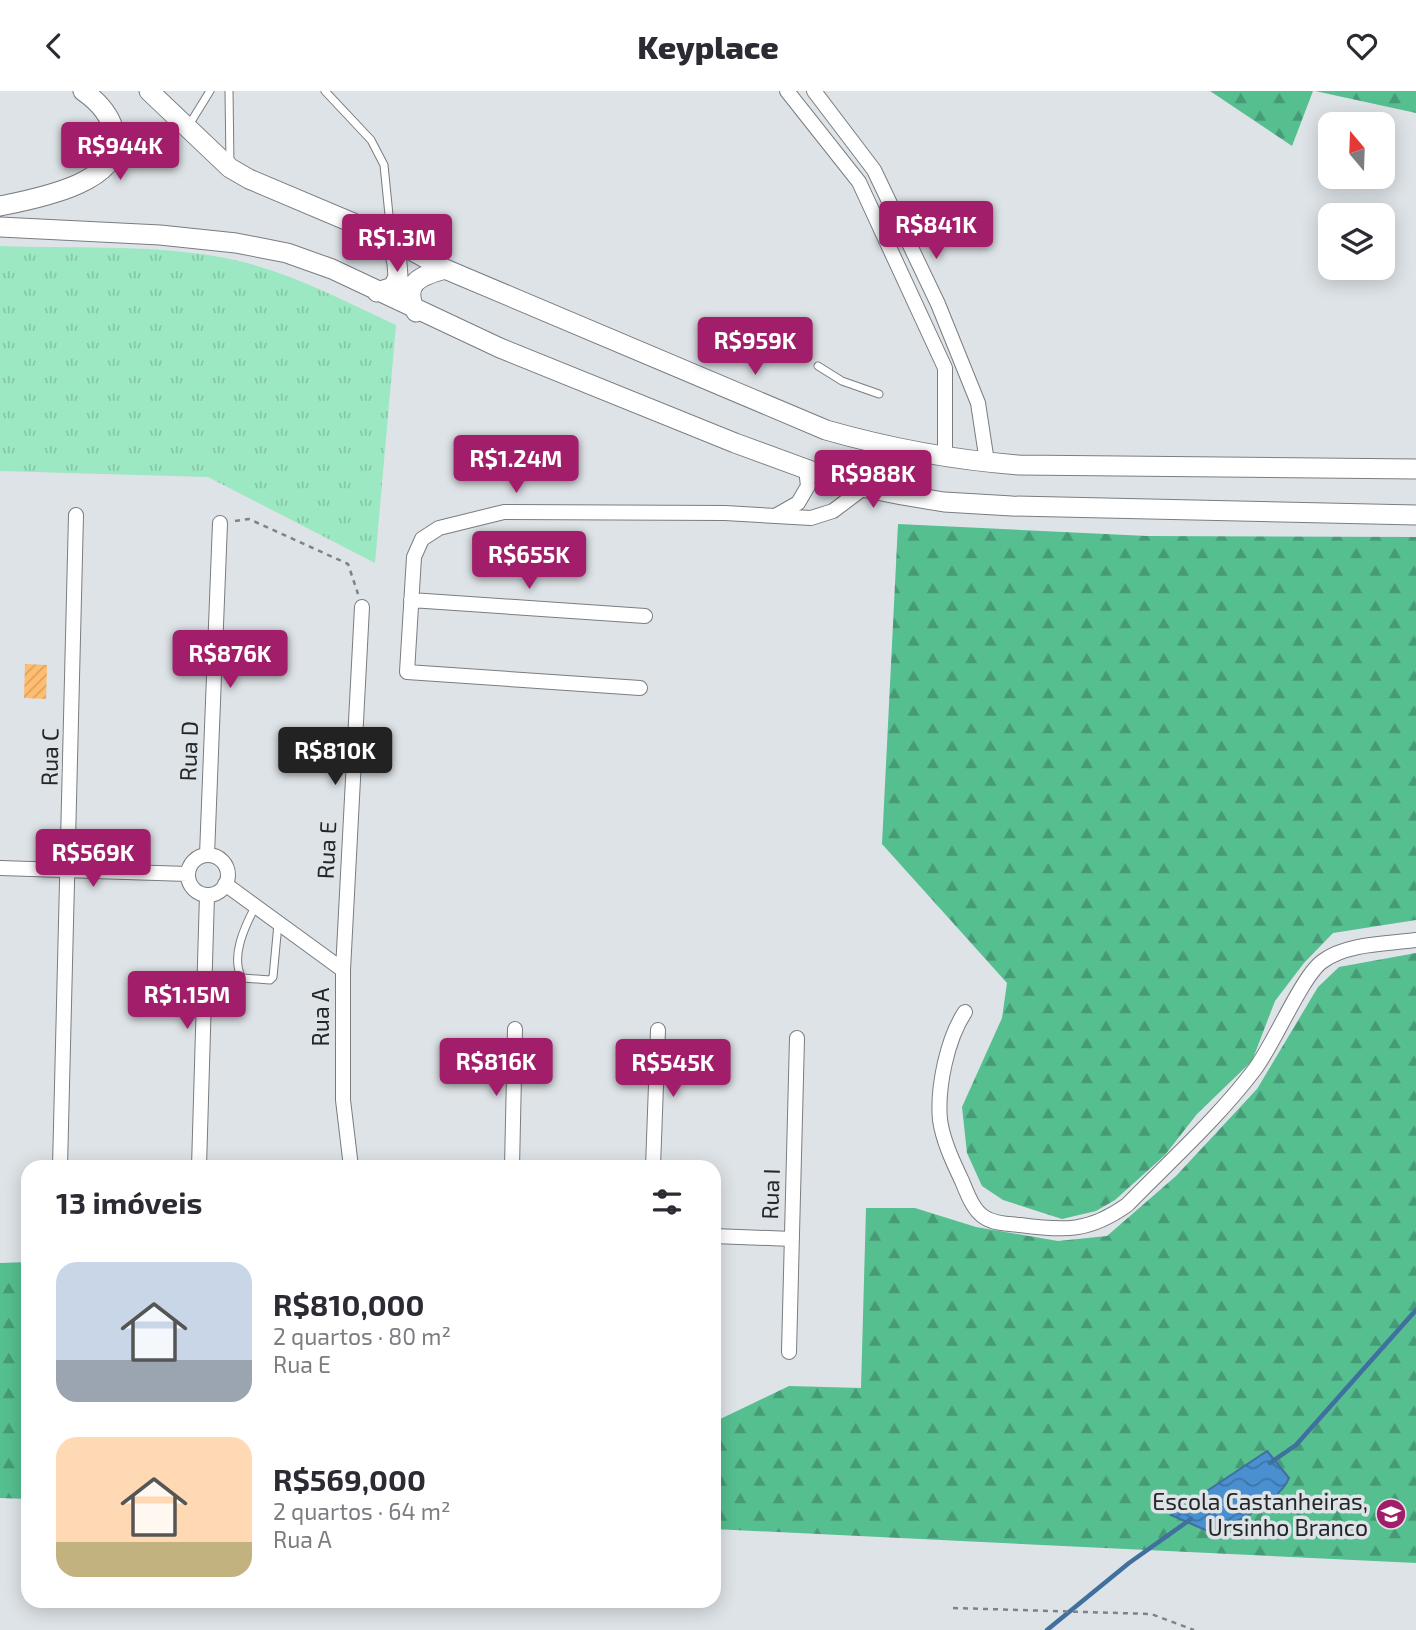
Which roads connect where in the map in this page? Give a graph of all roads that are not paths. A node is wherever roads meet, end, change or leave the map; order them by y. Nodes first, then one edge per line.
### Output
1 (83, 91) edge
2 (149, 91) edge
3 (210, 91) edge
4 (229, 91) edge
5 (325, 91) edge
6 (787, 91) edge
7 (814, 91) edge
8 (187, 129) junction
9 (230, 168) junction
10 (0, 206) edge
11 (0, 227) edge
12 (391, 239) junction
13 (445, 269) junction
14 (377, 292) junction
15 (416, 312) junction
16 (818, 366) dead end
17 (945, 368) junction
18 (970, 380) junction
19 (879, 394) dead end
20 (945, 456) junction
21 (988, 462) junction
22 (806, 469) junction
23 (1416, 469) edge
24 (865, 487) junction
25 (76, 515) dead end
26 (776, 515) junction
27 (1416, 515) edge
28 (220, 523) road end
29 (411, 600) junction
30 (362, 607) road end
31 (645, 616) dead end
32 (640, 688) dead end
33 (207, 855) junction
34 (0, 868) edge
35 (69, 871) junction
36 (188, 874) junction
37 (225, 884) junction
38 (207, 895) junction
39 (255, 907) junction
40 (278, 923) junction
41 (1416, 940) edge
42 (343, 970) junction
43 (965, 1012) dead end
44 (515, 1030) dead end
45 (658, 1030) dead end
46 (797, 1038) dead end
47 (60, 1160) edge
48 (200, 1160) edge
49 (350, 1160) edge
50 (512, 1160) edge
51 (653, 1160) edge
52 (721, 1236) edge
53 (792, 1239) junction
54 (789, 1352) dead end

1 - 10 main road
2 - 8 main road
3 - 8 lane
4 - 9 lane
5 - 12 lane
6 - 17 street
7 - 18 street
8 - 9 main road
9 - 12 main road
11 - 14 main road
12 - 13 main road
12 - 14 main road
13 - 15 main road
13 - 20 main road
14 - 15 main road
15 - 22 main road
16 - 19 lane
17 - 18 street
17 - 20 street
18 - 21 street
20 - 21 main road
21 - 23 main road
22 - 24 main road
22 - 26 street
24 - 26 street
24 - 27 main road
25 - 35 street, Rua C
26 - 29 street
28 - 33 street, Rua D
29 - 31 street
29 - 32 street
30 - 42 street, Rua E
33 - 36 street
33 - 37 street
34 - 35 street
35 - 36 street
35 - 47 street, Rua C
36 - 38 street
37 - 38 street
37 - 39 street, Rua A
38 - 48 street
39 - 40 street, Rua A
39 - 40 lane
40 - 42 street, Rua A
41 - 43 street
42 - 49 street, Rua A
44 - 50 street
45 - 51 street
46 - 53 street, Rua I
52 - 53 street
53 - 54 street, Rua I

